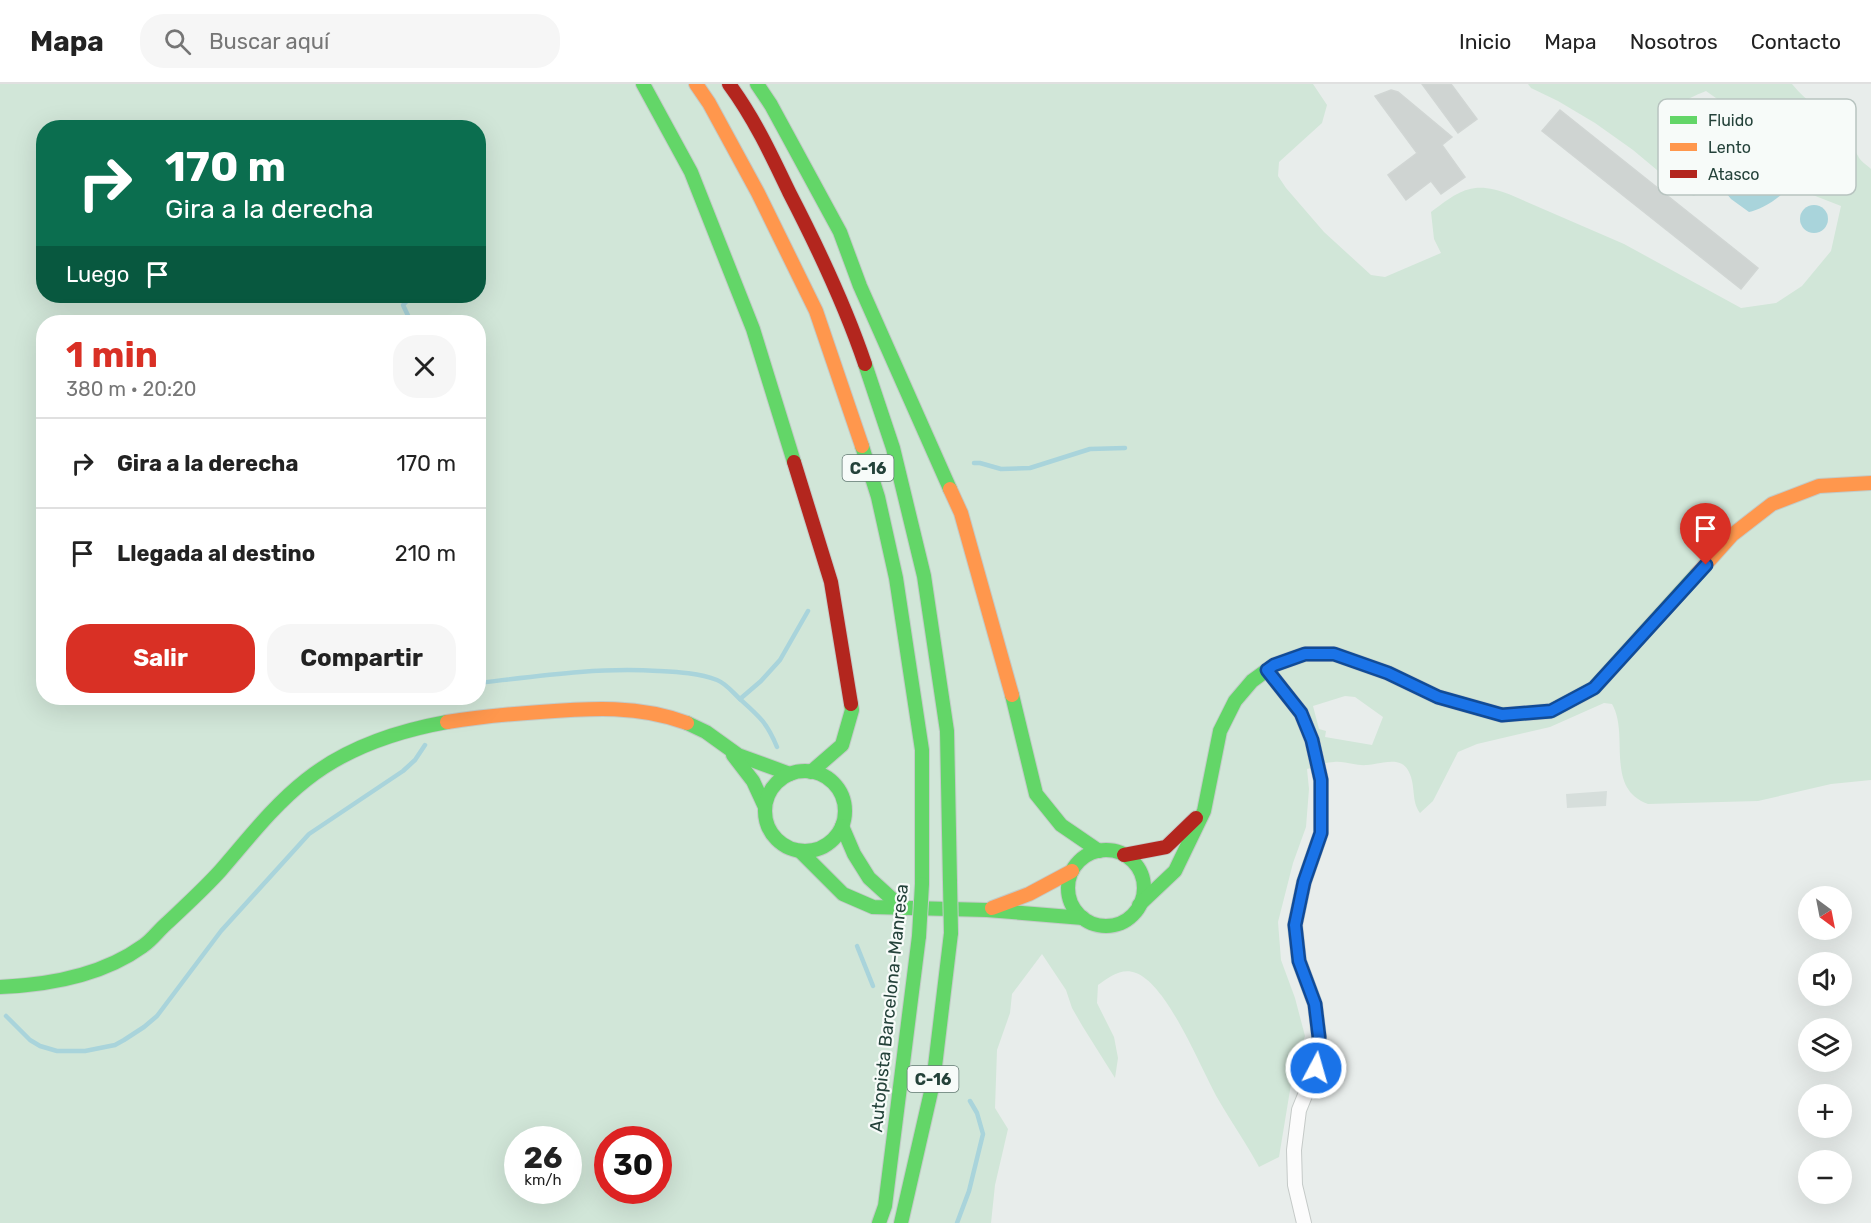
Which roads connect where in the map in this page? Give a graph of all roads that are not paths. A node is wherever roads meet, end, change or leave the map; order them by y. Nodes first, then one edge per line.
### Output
1 (643, 84) edge
2 (696, 84) edge
3 (729, 84) edge
4 (757, 84) edge
5 (1871, 483) edge
6 (1267, 670) junction
7 (730, 751) junction
8 (811, 772) junction
9 (790, 774) junction
10 (765, 807) junction
11 (1204, 811) junction
12 (842, 826) junction
13 (1099, 850) junction
14 (800, 851) junction
15 (1124, 855) junction
16 (1072, 871) junction
17 (1139, 905) junction
18 (902, 908) junction
19 (987, 910) junction
20 (1083, 918) junction
21 (0, 987) edge
22 (879, 1223) edge
23 (901, 1223) edge
24 (1304, 1223) edge

1 - 8 main road
2 - 22 main road, Autopista Barcelona-Manresa / C-16, bridge
3 - 23 main road, C-16, bridge
4 - 13 main road
5 - 6 main road
6 - 11 main road
6 - 24 street
7 - 9 main road
7 - 10 main road
7 - 21 main road
8 - 9 main road
8 - 12 main road
9 - 10 main road
10 - 14 main road
11 - 15 main road
11 - 17 main road
12 - 14 main road
12 - 18 main road
13 - 15 main road
13 - 16 main road
14 - 18 main road
15 - 17 main road
16 - 19 main road
16 - 20 main road
17 - 20 main road
18 - 19 main road
19 - 20 main road

